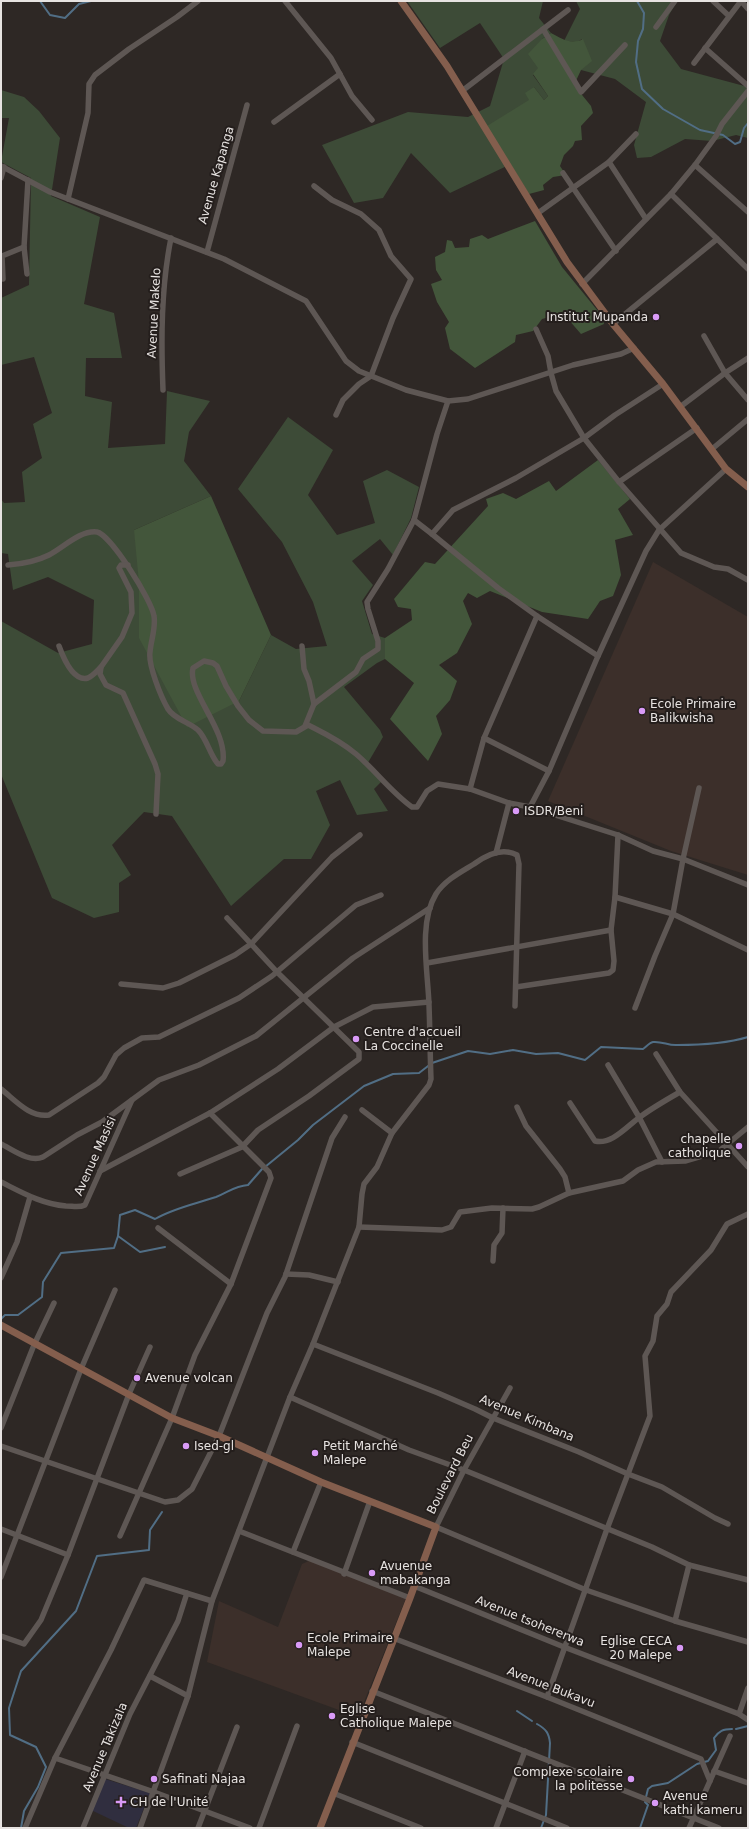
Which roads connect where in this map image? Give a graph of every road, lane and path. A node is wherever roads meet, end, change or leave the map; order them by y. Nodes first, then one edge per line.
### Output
1 (198, 1) edge
2 (285, 1) edge
3 (401, 1) edge
4 (675, 1) edge
5 (713, 1) edge
6 (741, 1) edge
7 (748, 9) edge
8 (568, 10) dead end
9 (729, 16) junction
10 (656, 27) dead end
11 (543, 29) junction
12 (625, 45) dead end
13 (705, 48) junction
14 (694, 63) dead end
15 (340, 74) junction
16 (748, 86) edge
17 (462, 91) junction
18 (748, 91) edge
19 (246, 105) dead end
20 (372, 120) dead end
21 (274, 122) dead end
22 (636, 134) dead end
23 (609, 162) junction
24 (695, 165) junction
25 (2, 167) edge
26 (562, 173) dead end
27 (1, 178) edge
28 (28, 180) junction
29 (314, 186) dead end
30 (573, 189) junction
31 (671, 194) junction
32 (68, 199) junction
33 (748, 212) edge
34 (538, 213) junction
35 (646, 219) junction
36 (171, 238) junction
37 (717, 239) junction
38 (24, 247) junction
39 (616, 251) junction
40 (207, 252) junction
41 (748, 269) edge
42 (27, 274) dead end
43 (4, 279) dead end
44 (582, 284) junction
45 (613, 324) junction
46 (536, 329) dead end
47 (704, 336) dead end
48 (634, 348) junction
49 (748, 358) edge
50 (551, 373) junction
51 (725, 373) junction
52 (371, 376) junction
53 (663, 384) junction
54 (162, 390) dead end
55 (748, 400) edge
56 (448, 401) junction
57 (680, 407) junction
58 (336, 415) dead end
59 (748, 419) edge
60 (697, 428) junction
61 (584, 438) junction
62 (712, 449) junction
63 (726, 469) junction
64 (619, 482) junction
65 (748, 487) edge
66 (414, 520) junction
67 (659, 530) junction
68 (432, 534) junction
69 (8, 565) dead end
70 (128, 565) junction
71 (748, 580) edge
72 (537, 616) junction
73 (59, 646) dead end
74 (302, 646) dead end
75 (598, 656) junction
76 (101, 667) junction
77 (314, 704) junction
78 (305, 726) junction
79 (484, 738) junction
80 (549, 771) junction
81 (699, 788) dead end
82 (470, 789) junction
83 (509, 803) junction
84 (530, 807) junction
85 (156, 814) dead end
86 (360, 835) dead end
87 (618, 835) junction
88 (496, 853) junction
89 (683, 859) junction
90 (748, 885) edge
91 (381, 894) dead end
92 (615, 896) junction
93 (430, 908) junction
94 (673, 914) junction
95 (227, 918) dead end
96 (611, 930) junction
97 (251, 944) junction
98 (518, 946) junction
99 (748, 950) edge
100 (427, 963) junction
101 (277, 972) junction
102 (121, 984) dead end
103 (516, 987) junction
104 (304, 999) junction
105 (429, 1002) junction
106 (515, 1006) dead end
107 (635, 1008) dead end
108 (334, 1027) junction
109 (656, 1054) dead end
110 (608, 1065) dead end
111 (1, 1089) edge
112 (680, 1092) junction
113 (132, 1100) junction
114 (570, 1103) dead end
115 (517, 1107) dead end
116 (362, 1110) dead end
117 (210, 1113) junction
118 (345, 1117) dead end
119 (639, 1117) junction
120 (748, 1127) edge
121 (392, 1132) junction
122 (1, 1144) edge
123 (728, 1145) junction
124 (242, 1147) junction
125 (662, 1162) junction
126 (748, 1167) edge
127 (100, 1171) junction
128 (180, 1174) dead end
129 (1, 1182) edge
130 (569, 1194) junction
131 (30, 1197) junction
132 (503, 1208) junction
133 (748, 1214) edge
134 (359, 1226) junction
135 (158, 1228) dead end
136 (493, 1261) dead end
137 (286, 1274) junction
138 (1, 1278) edge
139 (338, 1282) junction
140 (231, 1284) junction
141 (115, 1290) dead end
142 (54, 1303) dead end
143 (1, 1325) edge
144 (313, 1344) junction
145 (34, 1345) junction
146 (150, 1347) dead end
147 (81, 1369) junction
148 (510, 1388) dead end
149 (129, 1394) junction
150 (290, 1397) junction
151 (172, 1418) junction
152 (493, 1418) junction
153 (1, 1428) edge
154 (219, 1436) junction
155 (1, 1446) edge
156 (267, 1457) junction
157 (45, 1462) junction
158 (464, 1470) junction
159 (628, 1474) junction
160 (96, 1479) junction
161 (321, 1482) junction
162 (139, 1493) junction
163 (370, 1501) junction
164 (728, 1524) dead end
165 (436, 1527) junction
166 (1, 1529) edge
167 (607, 1529) junction
168 (239, 1532) junction
169 (18, 1535) junction
170 (120, 1536) dead end
171 (293, 1552) junction
172 (68, 1555) junction
173 (689, 1565) junction
174 (344, 1574) junction
175 (1, 1577) edge
176 (748, 1580) edge
177 (414, 1586) junction
178 (586, 1590) junction
179 (187, 1593) junction
180 (410, 1598) junction
181 (212, 1601) junction
182 (675, 1621) junction
183 (1, 1636) edge
184 (393, 1638) junction
185 (748, 1642) edge
186 (564, 1647) junction
187 (150, 1676) junction
188 (748, 1688) edge
189 (372, 1691) junction
190 (188, 1696) junction
191 (547, 1697) junction
192 (739, 1714) junction
193 (748, 1720) edge
194 (297, 1726) dead end
195 (237, 1727) dead end
196 (730, 1736) dead end
197 (352, 1742) junction
198 (525, 1751) junction
199 (55, 1758) junction
200 (714, 1771) junction
201 (104, 1775) junction
202 (710, 1781) junction
203 (748, 1783) edge
204 (154, 1792) junction
205 (333, 1793) junction
206 (505, 1804) junction
207 (205, 1810) junction
208 (694, 1818) junction
209 (25, 1828) edge
210 (83, 1828) edge
211 (140, 1828) edge
212 (198, 1828) edge
213 (250, 1828) edge
214 (258, 1828) edge
215 (320, 1828) edge
216 (421, 1828) edge
217 (496, 1828) edge
218 (567, 1828) edge
219 (689, 1828) edge
220 (719, 1828) edge

1 - 32 street
2 - 15 street
3 - 17 street
4 - 10 street
5 - 9 street
6 - 7 street
6 - 9 street
8 - 11 street
9 - 13 street
11 - 12 street
11 - 17 street
13 - 14 street
13 - 16 street
15 - 20 street
15 - 21 street
17 - 34 street
18 - 24 street
19 - 40 street, Avenue Kapanga
22 - 23 street
23 - 30 street
23 - 35 street
24 - 31 street
24 - 33 street
25 - 27 street
25 - 28 street
26 - 30 street
28 - 32 street
28 - 38 street
29 - 52 street
30 - 34 street
30 - 39 street
31 - 35 street
31 - 37 street
32 - 36 street
34 - 44 street
35 - 39 street
36 - 40 street
36 - 54 street, Avenue Makelo
37 - 41 street
37 - 45 street
38 - 42 street
38 - 43 street
39 - 44 street
40 - 52 street
44 - 45 street
45 - 48 street
46 - 50 street
47 - 51 street
48 - 50 street
48 - 53 street
49 - 51 street
50 - 56 street
50 - 61 street
51 - 55 street
51 - 57 street
52 - 56 street
52 - 58 street
53 - 57 street
53 - 61 street
56 - 66 street
57 - 60 street
59 - 62 street
60 - 62 street
60 - 64 street
61 - 64 street
61 - 68 street
62 - 63 street
63 - 65 street
63 - 67 street
64 - 67 street
66 - 68 street
66 - 77 street
67 - 71 street
67 - 75 street
68 - 72 street
69 - 70 street
70 - 76 street
70 - 78 street
72 - 75 street
72 - 79 street
73 - 76 street
74 - 77 street
75 - 80 street
76 - 85 street
77 - 78 street
78 - 82 street
79 - 80 street
79 - 82 street
80 - 84 street
81 - 89 street
82 - 83 street
83 - 84 street
83 - 88 street
84 - 87 street
86 - 97 street
87 - 89 street
87 - 92 street
88 - 93 street
88 - 98 street
89 - 90 street
89 - 94 street
91 - 101 street
92 - 94 street
92 - 96 street
93 - 100 street
93 - 104 street
94 - 99 street
94 - 107 street
95 - 97 street
96 - 98 street
96 - 103 street
97 - 101 street
97 - 102 street
98 - 100 street
98 - 103 street
100 - 105 street
101 - 104 street
101 - 111 street
103 - 106 street
104 - 108 street
104 - 113 street
105 - 108 street
105 - 121 street
108 - 117 street
108 - 124 street
109 - 112 street
110 - 119 street
112 - 119 street
112 - 123 street
113 - 122 street
113 - 127 street, Avenue Masisi
114 - 119 street
115 - 130 street
116 - 121 street
117 - 124 street
117 - 127 street
118 - 137 street
119 - 125 street
120 - 123 street
121 - 134 street
123 - 125 street
123 - 126 street
124 - 128 street
124 - 140 street
125 - 130 street
127 - 131 street, Avenue Masisi
129 - 131 street, Avenue Masisi
130 - 132 street
131 - 138 street
132 - 134 street
132 - 136 street
133 - 159 street
134 - 139 street
135 - 140 street
137 - 139 street
137 - 154 street
139 - 144 street
140 - 151 street
141 - 147 street
142 - 145 street
143 - 145 street
144 - 150 street
144 - 152 street, Avenue Kimbana
145 - 147 street
145 - 153 street
146 - 149 street
147 - 149 street
147 - 157 street
148 - 152 street, Boulevard Beu
149 - 151 street
149 - 160 street
150 - 156 street
150 - 158 street
151 - 154 street
151 - 162 street
152 - 158 street, Boulevard Beu
152 - 159 street, Avenue Kimbana
154 - 156 street
154 - 162 street
155 - 157 street
156 - 161 street
156 - 168 street
157 - 160 street
157 - 169 street
158 - 165 street, Boulevard Beu
158 - 167 street
159 - 164 street, Avenue Kimbana
159 - 167 street
160 - 162 street
160 - 172 street
161 - 163 street
161 - 171 street
162 - 170 street
163 - 165 street
163 - 174 street
165 - 177 street
165 - 178 street
166 - 169 street
167 - 173 street
167 - 178 street
168 - 171 street
168 - 181 street
169 - 172 street
169 - 175 street
171 - 174 street
172 - 183 street
173 - 176 street
173 - 182 street
174 - 180 street
177 - 180 street
177 - 186 street, Avenue tsohererwa
178 - 182 street
178 - 186 street
179 - 181 street
179 - 187 street, Avenue Takizala
179 - 199 street
180 - 184 street
181 - 190 street
182 - 185 street
184 - 189 street
184 - 191 street, Avenue Bukavu
186 - 191 street
186 - 192 street, Avenue tsohererwa
187 - 190 street
187 - 201 street, Avenue Takizala
188 - 192 street
189 - 197 street
189 - 198 street
190 - 204 street
191 - 202 street, Avenue Bukavu
192 - 193 street, Avenue tsohererwa
194 - 214 street
195 - 207 street
196 - 200 street
197 - 205 street
197 - 206 street
198 - 206 street
198 - 208 street
199 - 201 street
199 - 209 street
200 - 202 street
200 - 203 street
201 - 204 street
201 - 210 street, Avenue Takizala
202 - 208 street
204 - 207 street
204 - 211 street
205 - 215 street
205 - 216 street
206 - 217 street
206 - 218 street
207 - 212 street
207 - 213 street
208 - 219 street
208 - 220 street

